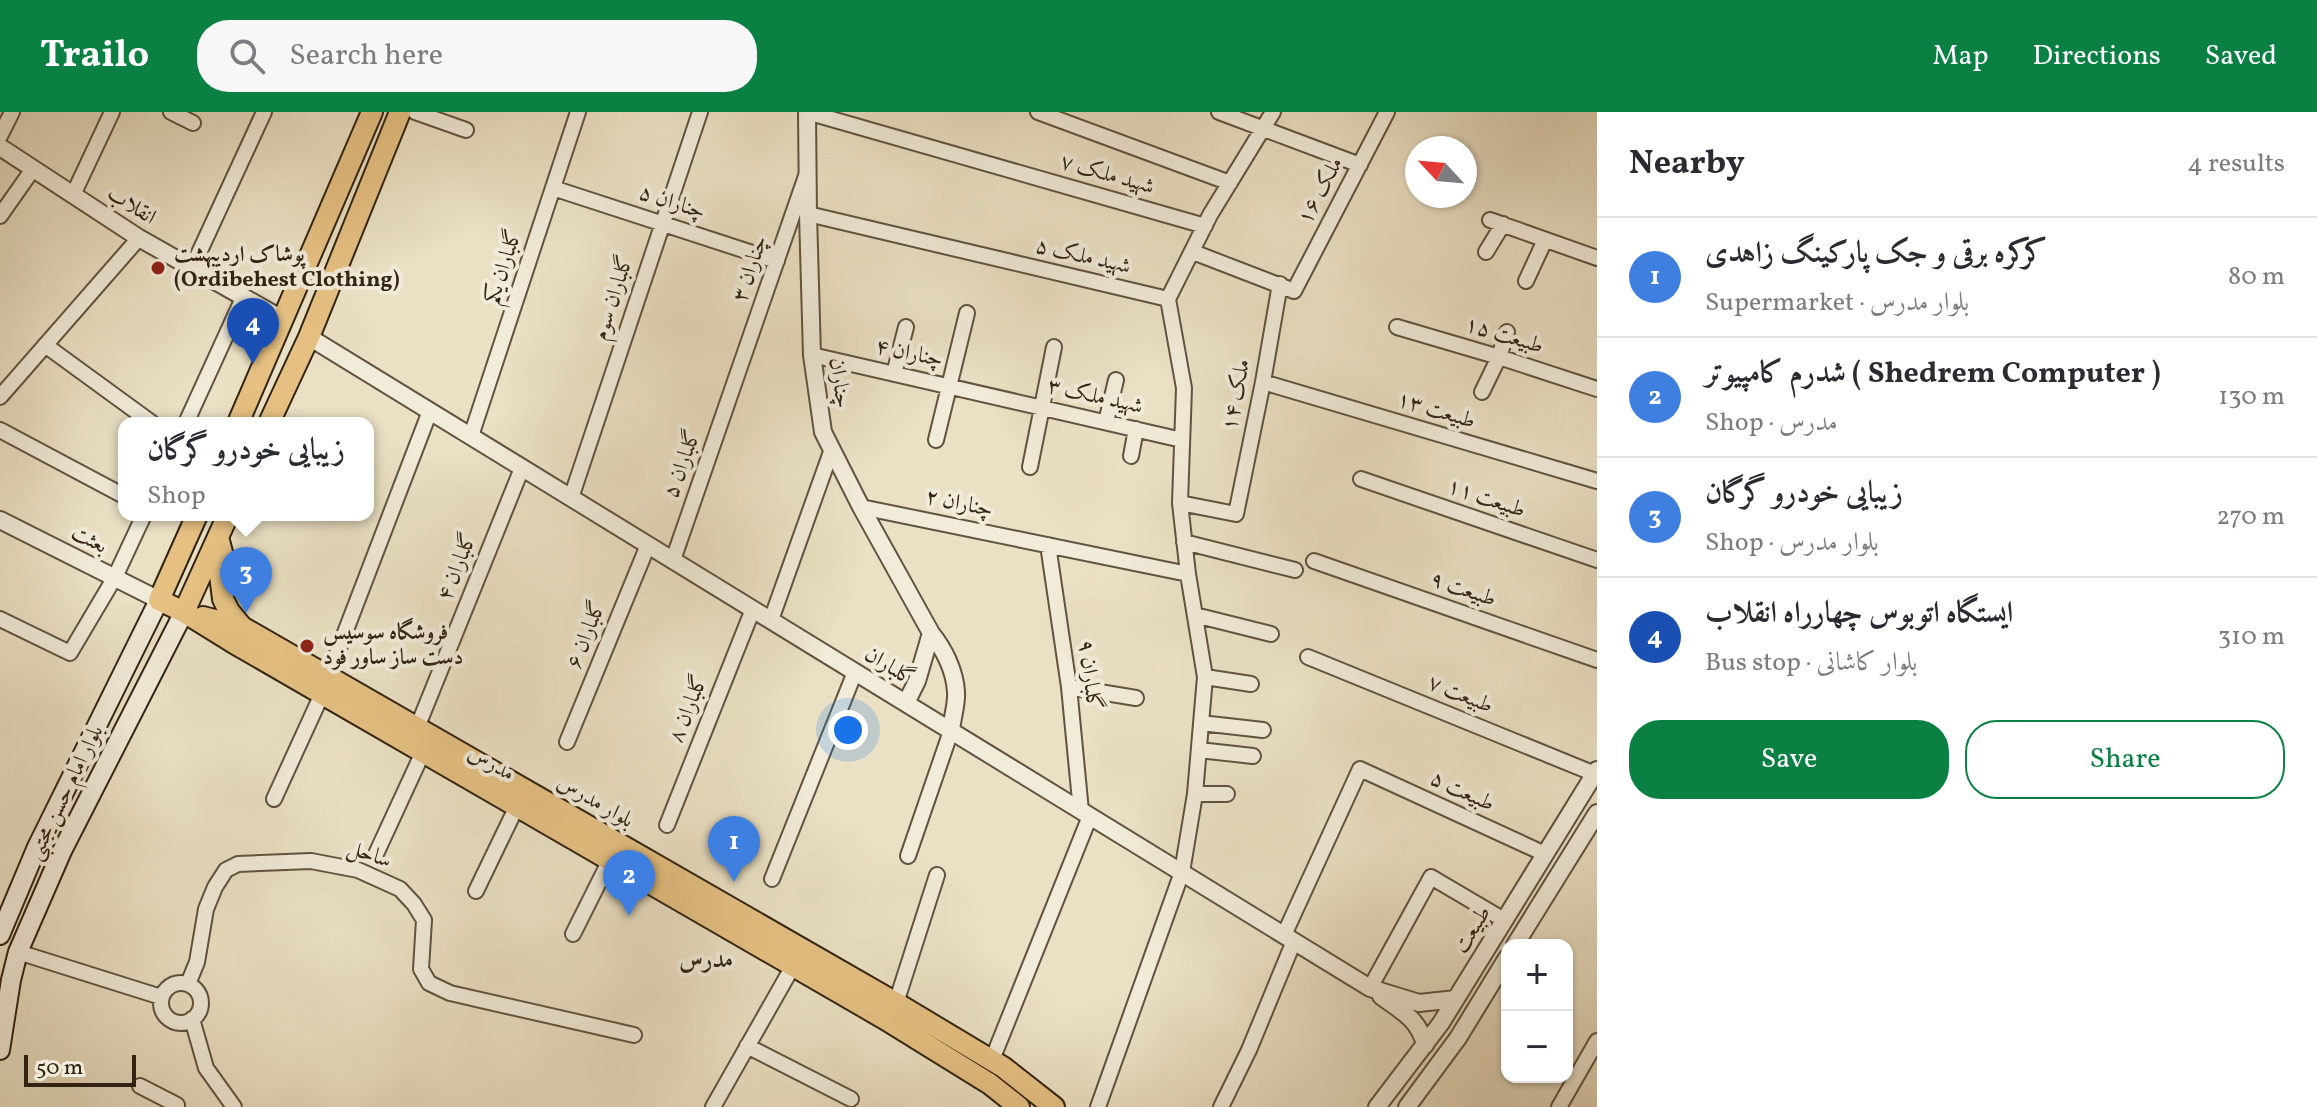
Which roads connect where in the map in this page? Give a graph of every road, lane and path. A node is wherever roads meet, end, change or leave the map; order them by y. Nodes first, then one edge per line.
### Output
1 (12, 112) edge
2 (112, 112) edge
3 (171, 112) edge
4 (264, 112) edge
5 (372, 112) edge
6 (400, 112) edge
7 (415, 112) edge
8 (578, 112) edge
9 (700, 112) edge
10 (807, 112) edge
11 (1038, 112) edge
12 (1219, 112) edge
13 (1273, 112) edge
14 (1387, 112) edge
15 (193, 123) dead end
16 (1263, 129) junction
17 (466, 130) dead end
18 (0, 136) edge
19 (0, 147) edge
20 (1360, 165) junction
21 (809, 168) junction
22 (33, 169) junction
23 (1230, 183) junction
24 (553, 188) junction
25 (73, 195) junction
26 (808, 214) junction
27 (0, 216) edge
28 (662, 223) junction
29 (1205, 226) junction
30 (139, 238) junction
31 (1545, 240) junction
32 (1193, 252) junction
33 (1486, 252) dead end
34 (1597, 258) edge
35 (777, 261) junction
36 (192, 268) junction
37 (1526, 281) dead end
38 (1287, 287) junction
39 (244, 296) junction
40 (1168, 299) junction
41 (967, 313) dead end
42 (284, 320) junction
43 (906, 327) dead end
44 (1397, 327) dead end
45 (1507, 332) dead end
46 (309, 337) junction
47 (45, 345) junction
48 (1054, 347) dead end
49 (812, 355) junction
50 (1499, 357) junction
51 (894, 374) junction
52 (1116, 380) dead end
53 (1263, 382) junction
54 (736, 383) joint
55 (949, 385) junction
56 (1596, 387) edge
57 (1482, 392) dead end
58 (0, 397) edge
59 (997, 397) joint
60 (1042, 407) junction
61 (430, 411) junction
62 (144, 417) edge
63 (189, 417) edge
64 (241, 417) edge
65 (272, 417) edge
66 (1106, 422) junction
67 (1136, 429) junction
68 (0, 430) edge
69 (471, 436) junction
70 (936, 440) dead end
71 (1182, 440) junction
72 (832, 449) junction
73 (1131, 456) dead end
74 (1030, 467) dead end
75 (522, 468) junction
76 (1361, 479) dead end
77 (1597, 481) edge
78 (118, 493) edge
79 (571, 498) junction
80 (1180, 503) junction
81 (861, 507) junction
82 (0, 520) edge
83 (141, 521) edge
84 (194, 521) edge
85 (225, 521) edge
86 (218, 537) junction
87 (1184, 542) junction
88 (648, 545) junction
89 (1048, 545) junction
90 (673, 560) junction
91 (1597, 560) edge
92 (1314, 561) dead end
93 (1295, 570) dead end
94 (1188, 574) junction
95 (115, 577) junction
96 (159, 600) junction
97 (753, 609) junction
98 (184, 612) junction
99 (1195, 615) junction
100 (0, 619) edge
101 (771, 620) junction
102 (242, 627) junction
103 (931, 633) junction
104 (1271, 634) dead end
105 (1308, 657) dead end
106 (1597, 660) edge
107 (855, 672) junction
108 (1205, 677) junction
109 (1251, 684) dead end
110 (325, 685) junction
111 (1069, 687) junction
112 (1136, 698) dead end
113 (906, 703) junction
114 (1201, 723) junction
115 (417, 728) junction
116 (1263, 730) dead end
117 (951, 731) junction
118 (567, 742) dead end
119 (88, 745) junction
120 (1199, 750) junction
121 (423, 752) junction
122 (111, 755) junction
123 (1253, 756) dead end
124 (1596, 772) edge
125 (1195, 794) junction
126 (1227, 794) dead end
127 (274, 799) dead end
128 (517, 806) junction
129 (1085, 813) junction
130 (1597, 813) edge
131 (667, 825) dead end
132 (1555, 838) junction
133 (1575, 848) junction
134 (376, 854) dead end
135 (1545, 854) junction
136 (908, 856) dead end
137 (610, 860) junction
138 (1182, 872) junction
139 (937, 875) dead end
140 (772, 879) dead end
141 (476, 891) dead end
142 (731, 919) junction
143 (1501, 926) junction
144 (573, 934) dead end
145 (0, 935) edge
146 (1289, 938) junction
147 (1512, 939) edge
148 (1519, 939) edge
149 (18, 952) junction
150 (793, 966) junction
151 (1501, 968) edge
152 (188, 984) junction
153 (1370, 988) junction
154 (161, 997) junction
155 (1456, 999) junction
156 (896, 1003) junction
157 (192, 1019) junction
158 (634, 1035) dead end
159 (1597, 1041) edge
160 (1425, 1045) junction
161 (747, 1046) junction
162 (0, 1050) edge
163 (992, 1060) junction
164 (140, 1086) dead end
165 (851, 1099) dead end
166 (177, 1106) edge
167 (234, 1107) edge
168 (714, 1107) edge
169 (1019, 1107) edge
170 (1054, 1107) edge
171 (1098, 1107) edge
172 (1221, 1107) edge
173 (1377, 1107) edge
174 (1407, 1107) edge
175 (1559, 1107) edge

1 - 18 street
2 - 25 street
3 - 15 street
4 - 36 street
5 - 42 main road
6 - 46 main road
7 - 17 street
8 - 24 street, گلباران یکم
9 - 28 street, گلباران سوم
10 - 21 street, چناران
10 - 29 street, شهید ملک ۷
11 - 23 street
12 - 16 street
13 - 16 street
14 - 20 street, ملک ۱۶
16 - 20 street
16 - 23 street
19 - 22 street, انقلاب
20 - 38 street, ملک ۱۶
21 - 26 street, چناران
21 - 35 street, چناران ۳
22 - 25 street, انقلاب
22 - 27 street
23 - 29 street
24 - 28 street, ۵ چناران
24 - 69 street, گلباران یکم
25 - 30 street, انقلاب
26 - 40 street, شهید ملک ۵
26 - 49 street, چناران
28 - 35 street, ۵ چناران
28 - 79 street, گلباران سوم
29 - 32 street
30 - 36 street, انقلاب
30 - 47 street
31 - 33 street
31 - 34 street
31 - 37 street
32 - 38 street
32 - 40 street
35 - 54 street, چناران ۳
36 - 39 street, انقلاب
38 - 53 street, ملک ۱۴
39 - 42 street, انقلاب
39 - 63 street
40 - 71 street
41 - 55 street
42 - 46 main road
42 - 64 main road
43 - 51 street
44 - 50 street, طبیعت ۱۵
45 - 50 street
46 - 61 street, گلباران
46 - 65 main road
47 - 58 street
47 - 62 street
48 - 60 street
49 - 51 street, ۴ چناران
49 - 72 street, چناران
50 - 56 street, طبیعت ۱۵
50 - 57 street
51 - 55 street, ۴ چناران
52 - 66 street
53 - 77 street, طبیعت ۱۳
53 - 80 street, ملک ۱۴
54 - 90 street, گلباران ۵
55 - 59 street, ۴ چناران
55 - 70 street
59 - 60 street, ۳ شهید ملک
60 - 66 street, ۳ شهید ملک
60 - 74 street
61 - 69 street, گلباران
61 - 110 street
66 - 67 street, ۳ شهید ملک
67 - 71 street, ۳ شهید ملک
67 - 73 street
68 - 78 street
69 - 75 street, گلباران
71 - 80 street
72 - 81 street, چناران
72 - 101 street
75 - 79 street, گلباران
75 - 115 street, گلباران ۴
76 - 91 street, طبیعت ۱۱
79 - 88 street, گلباران
80 - 87 street
81 - 89 street, ۲ چناران
81 - 103 street, چناران
82 - 95 street, بعثت
83 - 95 street
84 - 96 main road
85 - 86 main road
86 - 98 main road
86 - 102 main road
87 - 93 street
87 - 94 street
88 - 90 street, گلباران
88 - 118 street, گلباران ۶
89 - 94 street, ۲ چناران
89 - 111 street, ۹ گلباران
90 - 97 street, گلباران
92 - 106 street, طبیعت ۹
94 - 99 street
95 - 96 street, بعثت
95 - 100 street
96 - 98 main road
96 - 119 main road, بلوار امام حسن مجتبی
97 - 101 street, گلباران
97 - 131 street, گلباران ۸
98 - 102 main road, بلوار مدرس
98 - 110 main road, مدرس
98 - 122 main road, بلوار امام حسن مجتبی
99 - 104 street
99 - 108 street
101 - 107 street, گلباران
102 - 110 main road, بلوار مدرس
103 - 113 street
103 - 117 street, چناران
105 - 124 street, طبیعت ۷
107 - 113 street, گلباران
107 - 140 street
108 - 109 street
108 - 114 street
110 - 115 main road, بلوار مدرس
110 - 121 main road, مدرس
110 - 127 street
111 - 112 street
111 - 129 street, ۹ گلباران
113 - 117 street, گلباران
114 - 116 street
114 - 120 street
115 - 142 main road, بلوار مدرس
117 - 129 street, گلباران
117 - 136 street
119 - 122 main road
119 - 145 main road, بلوار امام حسن مجتبی
120 - 123 street
120 - 125 street
121 - 128 main road, مدرس
121 - 134 street
122 - 149 main road, بلوار امام حسن مجتبی
124 - 132 street, طبیعت
125 - 126 street
125 - 138 street
128 - 137 main road, مدرس
128 - 141 street
129 - 138 street, گلباران
129 - 163 street
130 - 133 street, طبیعت
132 - 133 street
132 - 135 street, طبیعت
133 - 148 street, طبیعت
135 - 143 street, طبیعت
135 - 146 street, ۵ طبیعت
137 - 142 main road, مدرس
137 - 144 street
138 - 146 street, گلباران
138 - 171 street
139 - 156 street
142 - 150 main road, مدرس
142 - 156 main road, بلوار مدرس
143 - 147 street
143 - 153 street
143 - 155 street, طبیعت
146 - 153 street, گلباران
146 - 172 street
149 - 154 street
149 - 162 main road, بلوار امام حسن مجتبی
150 - 161 street
150 - 169 main road, مدرس
151 - 174 street, طبیعت
152 - 154 street
152 - 157 street
152 - 158 street, ساحل
153 - 155 street, گلباران
153 - 160 street
154 - 157 street
155 - 160 street, طبیعت
156 - 163 main road, بلوار مدرس
157 - 167 street
159 - 175 street
160 - 173 street, طبیعت
161 - 165 street
161 - 168 street
163 - 170 main road, بلوار مدرس
164 - 166 street

